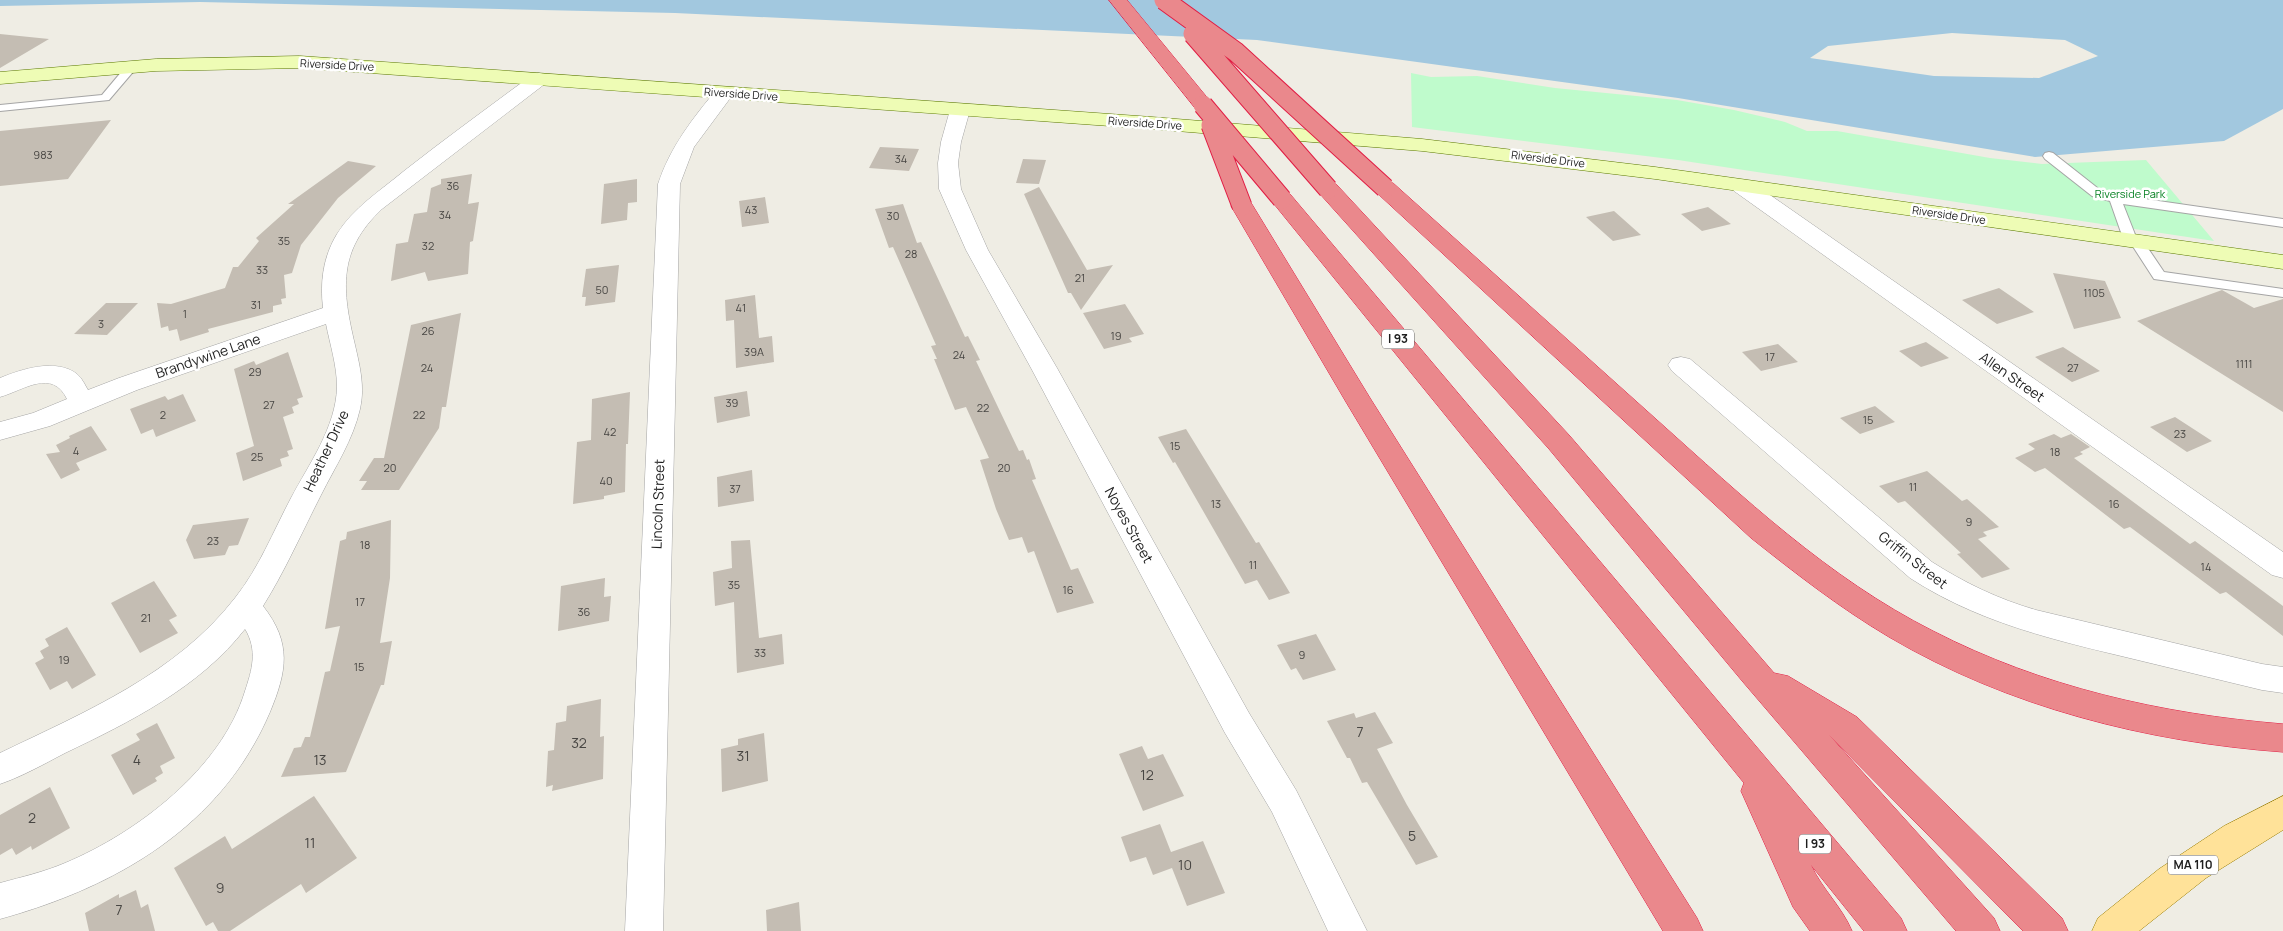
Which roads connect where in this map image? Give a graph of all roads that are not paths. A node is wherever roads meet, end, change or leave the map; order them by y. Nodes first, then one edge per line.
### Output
1 (1118, 0) edge
2 (1164, 0) edge
3 (132, 66) junction
4 (0, 78) edge
5 (539, 79) junction
6 (724, 93) junction
7 (1204, 104) junction
8 (0, 108) edge
9 (960, 110) junction
10 (2049, 156) dead end
11 (1742, 186) junction
12 (2115, 198) junction
13 (2283, 223) edge
14 (2133, 241) junction
15 (2283, 262) edge
16 (2283, 293) edge
17 (335, 312) junction
18 (1681, 365) dead end
19 (0, 388) edge
20 (82, 403) junction
21 (0, 431) edge
22 (2283, 567) edge
23 (246, 608) junction
24 (1754, 673) junction
25 (2283, 680) edge
26 (2283, 738) edge
27 (1742, 756) junction
28 (0, 769) edge
29 (2283, 812) edge
30 (0, 901) edge
31 (1971, 919) edge
32 (644, 931) edge
33 (1348, 931) edge
34 (1684, 931) edge
35 (1833, 931) edge
36 (1888, 931) edge
37 (2049, 931) edge
38 (2111, 931) edge

1 - 7 highway, I 93
2 - 24 highway, bridge
2 - 26 highway, bridge
3 - 4 main road, Riverside Drive
3 - 5 main road, Riverside Drive
3 - 8 lane
5 - 6 main road, Riverside Drive
5 - 17 street, Heather Drive
6 - 9 main road, Riverside Drive
6 - 32 street, Lincoln Street
7 - 27 highway, I 93, bridge
7 - 34 highway, bridge
9 - 11 main road, Riverside Drive
9 - 33 street, Noyes Street
10 - 12 lane
11 - 14 main road, Riverside Drive
11 - 22 street, Allen Street
12 - 13 lane
12 - 14 lane
14 - 15 main road, Riverside Drive
14 - 16 lane
17 - 20 street, Brandywine Lane
17 - 23 street, Heather Drive
18 - 25 street, Griffin Street
19 - 20 street
20 - 21 street, Brandywine Lane
23 - 28 street, Heather Drive
23 - 30 street
24 - 31 highway
24 - 37 highway
27 - 35 highway
27 - 36 highway, I 93
29 - 38 main road, MA 110

